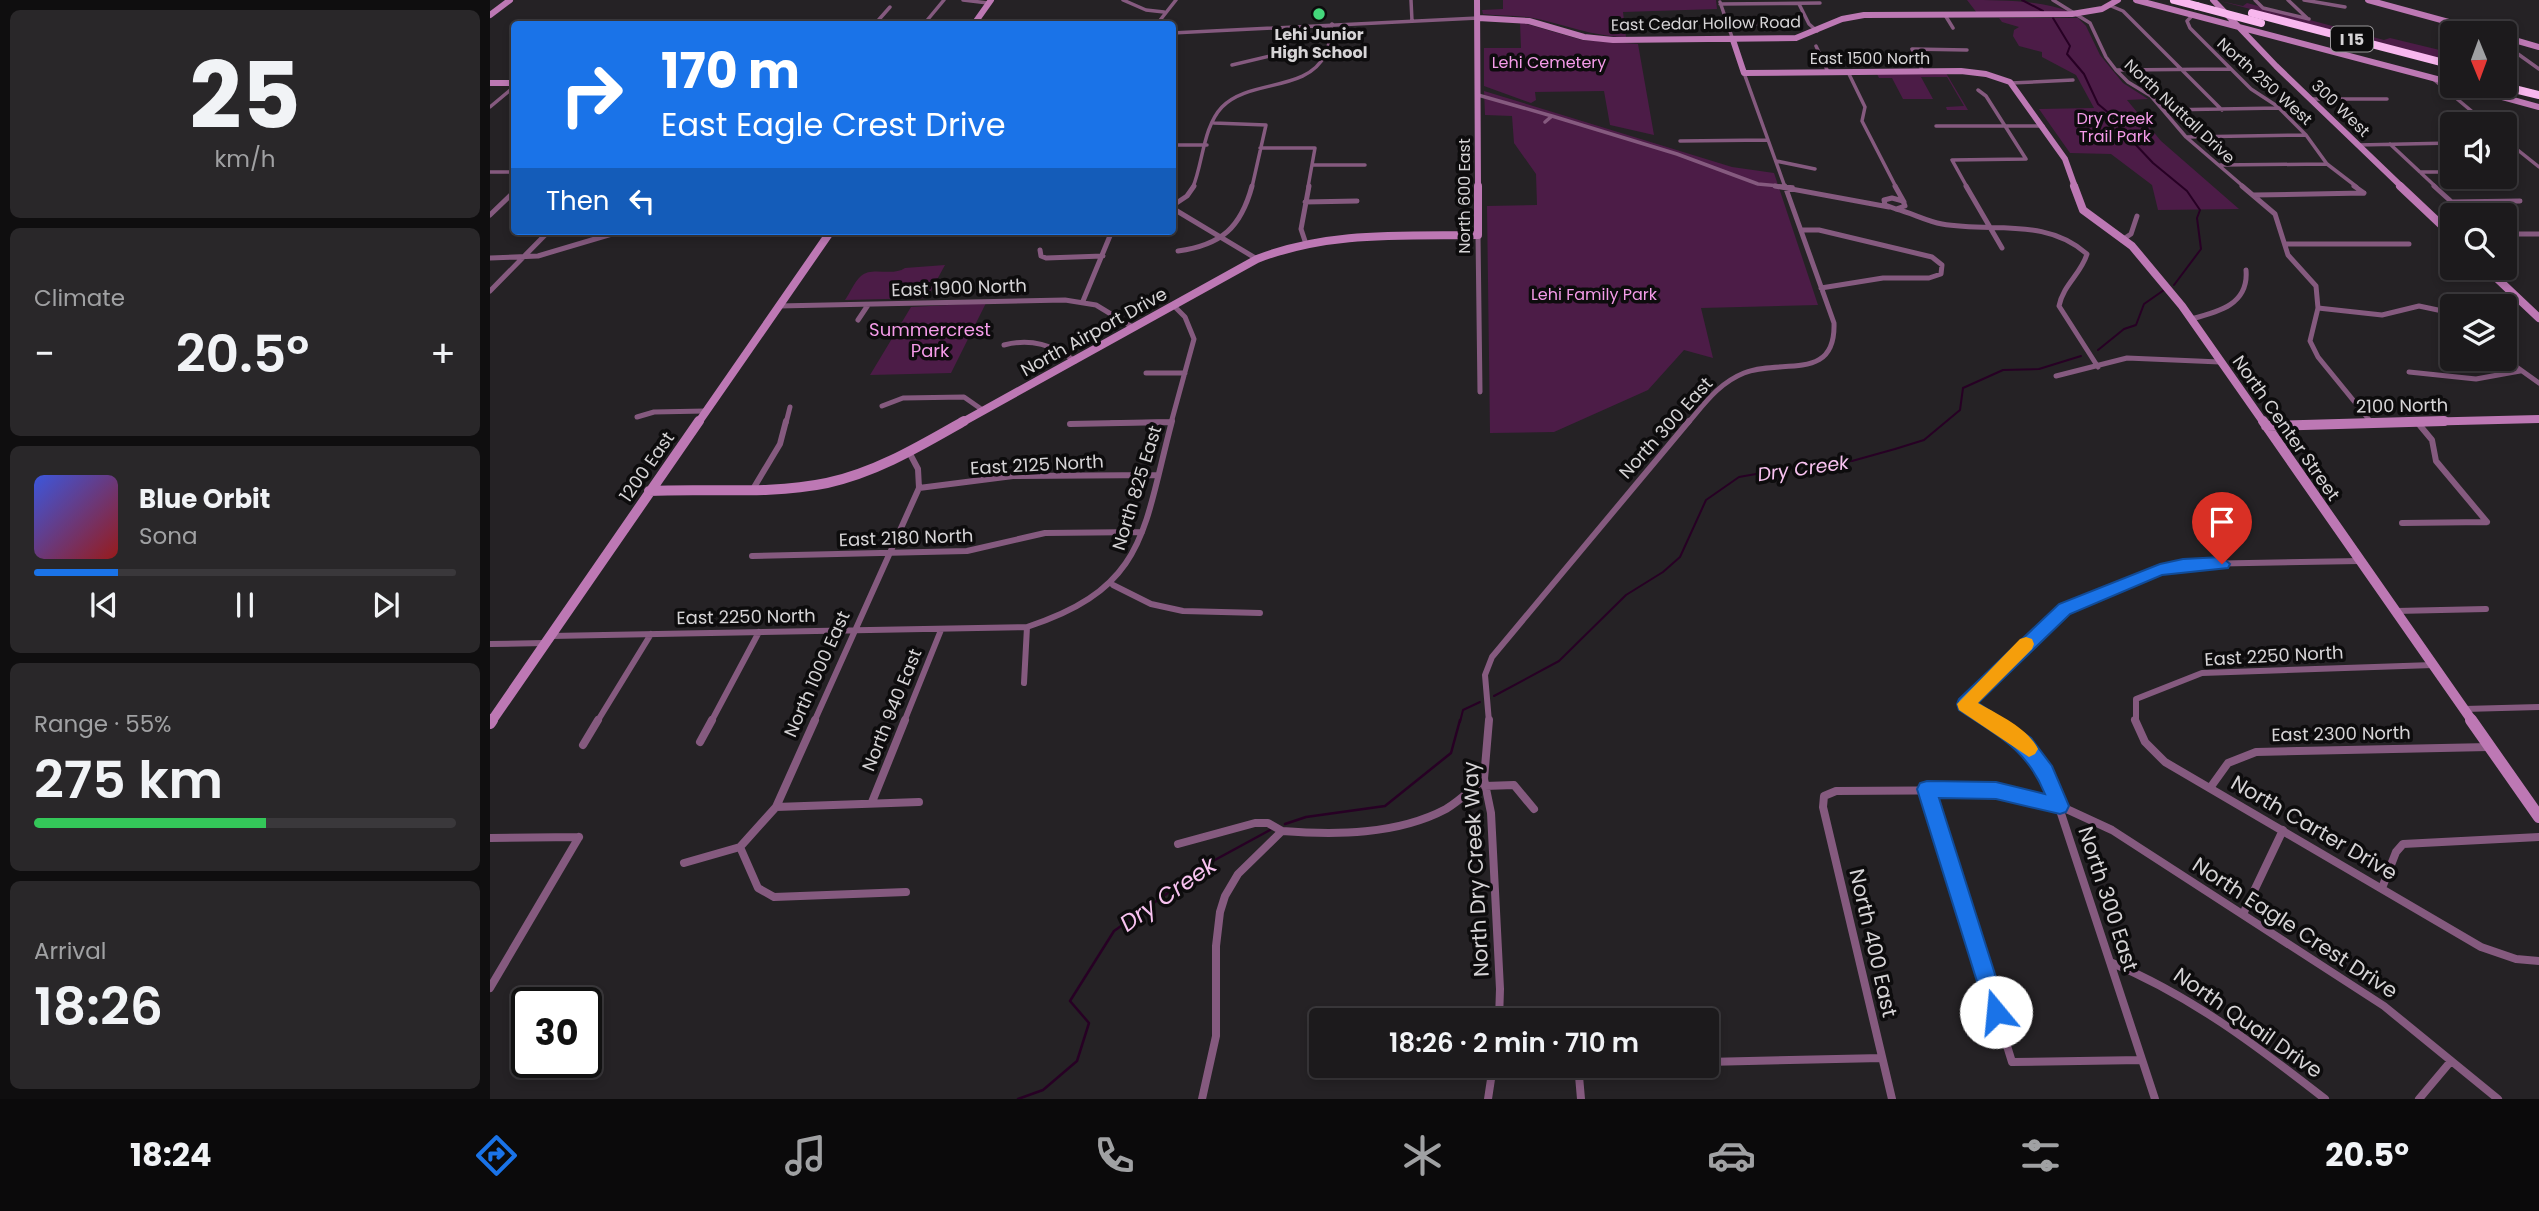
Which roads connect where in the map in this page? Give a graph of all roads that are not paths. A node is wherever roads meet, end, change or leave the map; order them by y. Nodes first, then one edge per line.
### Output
1 (510, 0) edge
2 (944, 0) edge
3 (963, 0) edge
4 (1122, 0) edge
5 (1176, 0) edge
6 (1411, 0) edge
7 (1477, 0) edge
8 (2053, 0) edge
9 (2118, 0) edge
10 (2136, 0) edge
11 (2174, 0) edge
12 (2213, 0) edge
13 (2255, 0) edge
14 (2288, 0) edge
15 (2304, 0) edge
16 (2340, 0) edge
17 (2368, 1) edge
18 (990, 2) edge
19 (1720, 2) edge
20 (2199, 3) edge
21 (1799, 4) junction
22 (1820, 4) dead end
23 (2111, 6) junction
24 (890, 7) dead end
25 (1164, 12) junction
26 (2078, 14) junction
27 (490, 15) edge
28 (1945, 15) junction
29 (2193, 15) junction
30 (1478, 18) junction
31 (878, 21) edge
32 (926, 21) edge
33 (976, 21) edge
34 (1159, 21) edge
35 (1412, 21) junction
36 (2444, 21) edge
37 (1332, 24) junction
38 (1758, 24) dead end
39 (1728, 25) junction
40 (2241, 27) junction
41 (1953, 28) dead end
42 (1817, 31) junction
43 (1176, 33) edge
44 (1733, 40) junction
45 (2517, 41) edge
46 (1816, 46) dead end
47 (2539, 47) edge
48 (1968, 50) dead end
49 (2517, 53) edge
50 (1326, 54) junction
51 (2440, 62) edge
52 (1232, 65) dead end
53 (2116, 69) junction
54 (2178, 69) junction
55 (2231, 69) junction
56 (2539, 69) edge
57 (2440, 70) edge
58 (1828, 72) junction
59 (1848, 72) junction
60 (1923, 72) junction
61 (1744, 73) junction
62 (1996, 76) joint
63 (2432, 78) junction
64 (2073, 80) dead end
65 (2440, 80) edge
66 (490, 83) edge
67 (2011, 83) junction
68 (2517, 83) edge
69 (511, 85) edge
70 (511, 88) edge
71 (2539, 88) edge
72 (1978, 90) dead end
73 (2517, 90) edge
74 (2539, 95) edge
75 (1478, 96) junction
76 (2506, 98) edge
77 (2311, 99) junction
78 (2387, 99) dead end
79 (490, 107) edge
80 (2539, 107) edge
81 (2279, 108) junction
82 (2163, 110) junction
83 (2222, 110) junction
84 (2473, 112) edge
85 (1552, 116) junction
86 (1545, 122) dead end
87 (1214, 123) junction
88 (1936, 126) dead end
89 (2005, 126) junction
90 (2043, 126) junction
91 (2306, 135) junction
92 (2186, 136) junction
93 (1681, 141) dead end
94 (1768, 141) junction
95 (2390, 144) junction
96 (2440, 144) edge
97 (1176, 145) edge
98 (1207, 145) junction
99 (2358, 145) junction
100 (1260, 148) junction
101 (2517, 150) edge
102 (1776, 161) junction
103 (1365, 164) dead end
104 (2327, 164) junction
105 (1312, 165) junction
106 (2218, 165) junction
107 (2539, 167) edge
108 (1815, 169) dead end
109 (490, 172) edge
110 (511, 172) edge
111 (2420, 172) junction
112 (2440, 172) edge
113 (1786, 187) junction
114 (1898, 189) junction
115 (511, 194) edge
116 (2254, 195) junction
117 (1887, 198) junction
118 (1357, 201) dead end
119 (1863, 201) junction
120 (2520, 201) dead end
121 (1305, 202) junction
122 (2452, 202) joint
123 (1905, 203) junction
124 (1176, 204) edge
125 (1889, 207) junction
126 (493, 209) edge
127 (1896, 209) junction
128 (1176, 210) edge
129 (490, 215) edge
130 (1920, 216) junction
131 (2137, 216) dead end
132 (2440, 223) edge
133 (1992, 228) junction
134 (1801, 230) junction
135 (2517, 234) edge
136 (2539, 234) edge
137 (545, 235) edge
138 (607, 235) edge
139 (828, 235) edge
140 (1111, 235) edge
141 (1478, 235) junction
142 (1219, 237) junction
143 (2122, 240) junction
144 (1301, 242) junction
145 (2286, 244) junction
146 (2409, 244) dead end
147 (2002, 248) dead end
148 (1040, 250) dead end
149 (1178, 251) dead end
150 (1103, 256) junction
151 (490, 258) edge
152 (523, 258) junction
153 (1257, 259) junction
154 (2246, 270) dead end
155 (2499, 280) edge
156 (1821, 288) junction
157 (490, 291) edge
158 (1083, 301) junction
159 (868, 304) junction
160 (778, 306) junction
161 (1174, 306) junction
162 (2318, 308) junction
163 (2440, 310) edge
164 (2539, 318) edge
165 (2191, 319) junction
166 (858, 320) dead end
167 (1134, 328) junction
168 (1003, 345) dead end
169 (1075, 361) junction
170 (2220, 362) junction
171 (2098, 367) junction
172 (2517, 369) edge
173 (2520, 371) junction
174 (2409, 372) dead end
175 (1146, 373) dead end
176 (1185, 373) junction
177 (2056, 376) dead end
178 (2539, 383) edge
179 (1480, 392) dead end
180 (882, 406) dead end
181 (790, 407) dead end
182 (705, 411) junction
183 (984, 411) junction
184 (638, 417) dead end
185 (2539, 419) edge
186 (2416, 421) junction
187 (1171, 422) junction
188 (2371, 422) junction
189 (1070, 424) dead end
190 (2266, 426) junction
191 (909, 452) junction
192 (1158, 475) junction
193 (919, 488) junction
194 (753, 489) junction
195 (649, 491) junction
196 (2402, 523) dead end
197 (1142, 531) junction
198 (889, 552) junction
199 (752, 556) dead end
200 (2360, 561) junction
201 (1113, 585) junction
202 (2486, 609) dead end
203 (2396, 611) junction
204 (1260, 613) dead end
205 (1027, 627) junction
206 (853, 630) junction
207 (941, 630) junction
208 (759, 632) junction
209 (651, 634) junction
210 (548, 639) junction
211 (490, 643) edge
212 (2433, 665) junction
213 (1485, 675) joint
214 (1024, 684) dead end
215 (2539, 707) edge
216 (2463, 709) junction
217 (2132, 713) joint
218 (490, 723) edge
219 (700, 743) dead end
220 (583, 745) dead end
221 (2490, 747) junction
222 (1485, 782) junction
223 (2210, 788) junction
224 (1927, 789) junction
225 (1824, 796) joint
226 (919, 802) dead end
227 (872, 803) junction
228 (2060, 806) junction
229 (776, 807) junction
230 (1534, 808) dead end
231 (2539, 817) edge
232 (2283, 830) junction
233 (1282, 831) junction
234 (2539, 837) edge
235 (490, 838) edge
236 (1178, 844) dead end
237 (740, 846) junction
238 (684, 863) dead end
239 (2382, 888) junction
240 (906, 891) dead end
241 (2243, 915) junction
242 (2539, 961) edge
243 (2110, 962) junction
244 (490, 988) edge
245 (1499, 1008) edge
246 (1882, 1058) junction
247 (2142, 1059) junction
248 (2451, 1061) junction
249 (1719, 1062) edge
250 (1491, 1078) edge
251 (1580, 1078) edge
252 (1202, 1099) edge
253 (1488, 1099) edge
254 (1581, 1099) edge
255 (1892, 1099) edge
256 (2155, 1099) edge
257 (2325, 1099) edge
258 (2419, 1099) edge
259 (2498, 1099) edge

1 - 27 street
2 - 32 street
3 - 18 street
4 - 25 street
5 - 25 street
6 - 35 street
7 - 30 street, North 600 East
8 - 26 street, North Nuttall Drive
9 - 23 street
10 - 29 street
11 - 20 highway, I 15
12 - 40 street, 300 West
13 - 14 street
15 - 16 street
17 - 36 street
18 - 33 street
19 - 21 street
19 - 39 street, North 300 East
20 - 51 highway, I 15
20 - 57 highway, I 15, bridge
21 - 22 street
21 - 42 street
23 - 26 street, East Cedar Hollow Road
23 - 54 street
24 - 31 street
25 - 34 street
26 - 28 street, East Cedar Hollow Road
26 - 53 street, North Nuttall Drive
28 - 41 street
28 - 42 street, East Cedar Hollow Road
29 - 40 street
29 - 55 street, North 250 West
30 - 35 street
30 - 44 street, East Cedar Hollow Road
30 - 75 street, North 600 East
35 - 37 street
37 - 43 street
37 - 50 street
38 - 39 street
39 - 44 street, North 300 East
40 - 63 street
40 - 77 street, 300 West
42 - 44 street, East Cedar Hollow Road
44 - 61 street, North 300 East
45 - 47 street
46 - 58 street
48 - 60 street
49 - 56 street
50 - 52 street
50 - 87 street
53 - 54 street
53 - 82 street, North Nuttall Drive
54 - 55 street
54 - 83 street
55 - 81 street, North 250 West
58 - 59 street, East 1500 North
58 - 61 street, East 1500 North
59 - 60 street, East 1500 North
59 - 114 street
60 - 62 street, East 1500 North
61 - 94 street, North 300 East
62 - 67 street, North Center Street
63 - 65 street
63 - 84 street
64 - 67 street
66 - 69 street
67 - 90 street, North Center Street
68 - 71 highway
70 - 79 street
72 - 89 street
73 - 74 highway
75 - 85 street
75 - 141 street, North 600 East
76 - 80 street
77 - 78 street
77 - 99 street, 300 West
81 - 83 street
81 - 91 street, North 250 West
82 - 83 street
82 - 92 street, North Nuttall Drive
85 - 86 street
85 - 113 street
87 - 98 street
87 - 100 street
88 - 89 street
89 - 90 street
89 - 133 street
90 - 143 street, North Center Street
91 - 92 street
91 - 104 street, North 250 West
92 - 106 street, North Nuttall Drive
93 - 94 street
94 - 102 street, North 300 East
95 - 96 street
95 - 99 street
95 - 111 street
97 - 98 street
98 - 124 street
99 - 132 street, 300 West
100 - 105 street
100 - 142 street
101 - 107 street
102 - 108 street
102 - 113 street, North 300 East
103 - 105 street
104 - 106 street
104 - 116 street, North 250 West
105 - 121 street
106 - 116 street, North Nuttall Drive
109 - 110 street
111 - 112 street
111 - 122 street
113 - 119 street
113 - 134 street, North 300 East
114 - 117 street
114 - 123 street
115 - 126 street
116 - 145 street, North Nuttall Drive
117 - 119 street
117 - 123 street
117 - 125 street
118 - 121 street
119 - 125 street
120 - 122 street
121 - 144 street
123 - 127 street
123 - 130 street
125 - 127 street
126 - 129 street
127 - 130 street
128 - 142 street
130 - 133 street
131 - 143 street
133 - 147 street
133 - 171 street
134 - 156 street, North 300 East
134 - 156 street
135 - 136 street
137 - 152 street
138 - 152 street
139 - 160 street, 1200 East
140 - 150 street
141 - 144 street, North Airport Drive
141 - 179 street, North 600 East
142 - 149 street
142 - 153 street
143 - 165 street, North Center Street
144 - 153 street, North Airport Drive
145 - 146 street
145 - 162 street, North Nuttall Drive
148 - 150 street
150 - 158 street
151 - 152 street
152 - 157 street
153 - 161 street, North Airport Drive
154 - 165 street
155 - 164 street
156 - 213 street, North 300 East
158 - 159 street, East 1900 North
158 - 167 street, East 1900 North
159 - 160 street, East 1900 North
159 - 166 street
160 - 182 street, 1200 East
161 - 167 street, North Airport Drive
161 - 176 street, North 825 East
162 - 163 street
162 - 188 street
165 - 170 street, North Center Street
167 - 169 street, North Airport Drive
168 - 169 street
169 - 183 street, North Airport Drive
170 - 171 street
170 - 190 street, North Center Street
171 - 177 street
172 - 173 street
173 - 174 street
173 - 178 street
175 - 176 street
176 - 187 street, North 825 East
180 - 183 street
181 - 194 street
182 - 184 street
182 - 195 street, 1200 East
183 - 191 street, North Airport Drive
185 - 186 street, 2100 North
186 - 188 street, 2100 North
186 - 196 street
187 - 189 street
187 - 192 street, North 825 East
188 - 190 street, 2100 North
190 - 200 street, North Center Street
191 - 193 street
191 - 194 street, North Airport Drive
192 - 193 street, East 2125 North
192 - 197 street, North 825 East
193 - 198 street, North 1000 East
194 - 195 street, North Airport Drive
195 - 210 street, 1200 East
197 - 198 street, East 2180 North
197 - 201 street, North 825 East
198 - 199 street, East 2180 North
198 - 206 street, North 1000 East
200 - 203 street, North Center Street
200 - 228 street, North 300 East
201 - 204 street
201 - 205 street, North 825 East
202 - 203 street
203 - 212 street, North Center Street
205 - 207 street, East 2250 North
205 - 214 street
206 - 207 street, East 2250 North
206 - 208 street, East 2250 North
206 - 229 street, North 1000 East
207 - 227 street, North 940 East
208 - 209 street, East 2250 North
208 - 219 street
209 - 210 street, East 2250 North
209 - 220 street
210 - 211 street, East 2250 North
210 - 218 street, 1200 East
212 - 216 street, North Center Street
212 - 217 street, East 2250 North
213 - 222 street, North Dry Creek Way
215 - 216 street
216 - 221 street, North Center Street
217 - 223 street, North Carter Drive
221 - 223 street, East 2300 North
221 - 231 street, North Center Street
222 - 230 street
222 - 233 street
222 - 245 street, North Dry Creek Way
223 - 232 street, North Carter Drive
224 - 225 street, North Eagle Crest Drive
224 - 228 street, North Eagle Crest Drive
224 - 247 street
225 - 246 street, North 400 East
226 - 227 street
227 - 229 street
228 - 241 street, North Eagle Crest Drive
228 - 243 street, North 300 East
229 - 237 street, North 1000 East
232 - 239 street, North Carter Drive
232 - 241 street
233 - 236 street
233 - 252 street
234 - 239 street
235 - 244 street
237 - 238 street
237 - 240 street
239 - 242 street, North Carter Drive
241 - 248 street, North Eagle Crest Drive
243 - 247 street, North 300 East
243 - 257 street, North Quail Drive
246 - 249 street
246 - 255 street, North 400 East
247 - 256 street, North 300 East
248 - 258 street
248 - 259 street, North Eagle Crest Drive
250 - 253 street
251 - 254 street

